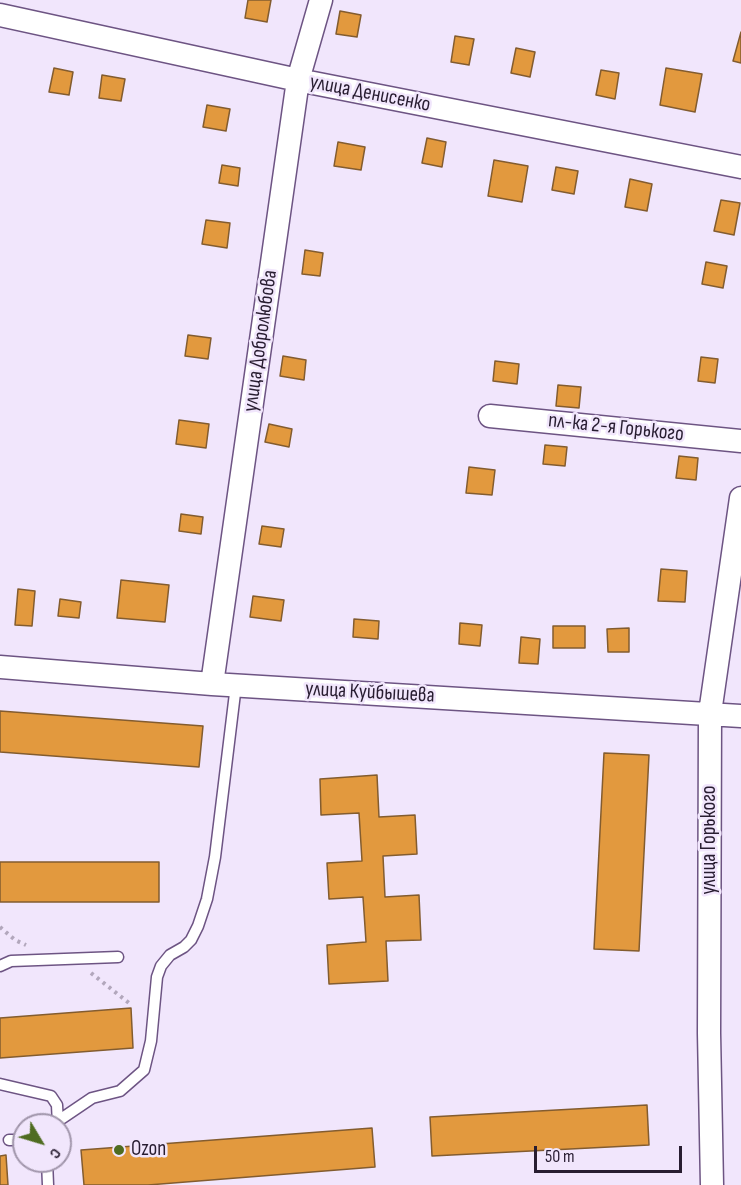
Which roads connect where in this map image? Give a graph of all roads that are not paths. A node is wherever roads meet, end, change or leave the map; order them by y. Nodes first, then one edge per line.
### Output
1 (321, 0) edge
2 (0, 15) edge
3 (298, 80) junction
4 (741, 167) edge
5 (490, 416) dead end
6 (741, 441) edge
7 (741, 498) edge
8 (0, 667) edge
9 (212, 684) junction
10 (236, 685) junction
11 (710, 713) junction
12 (741, 716) edge
13 (118, 957) dead end
14 (0, 966) edge
15 (0, 1084) edge
16 (57, 1113) edge
17 (72, 1113) edge
18 (712, 1185) edge

1 - 3 street, улица Добролюбова
2 - 3 street, улица Денисенко
3 - 4 street, улица Денисенко
3 - 9 street, улица Добролюбова
5 - 6 street, пл-ка 2-я Горького
7 - 11 street, улица Горького
8 - 9 street, улица Куйбышева
9 - 10 street, улица Куйбышева
10 - 11 street, улица Куйбышева
10 - 17 lane
11 - 12 street, улица Куйбышева
11 - 18 street, улица Горького
13 - 14 lane
15 - 16 lane

